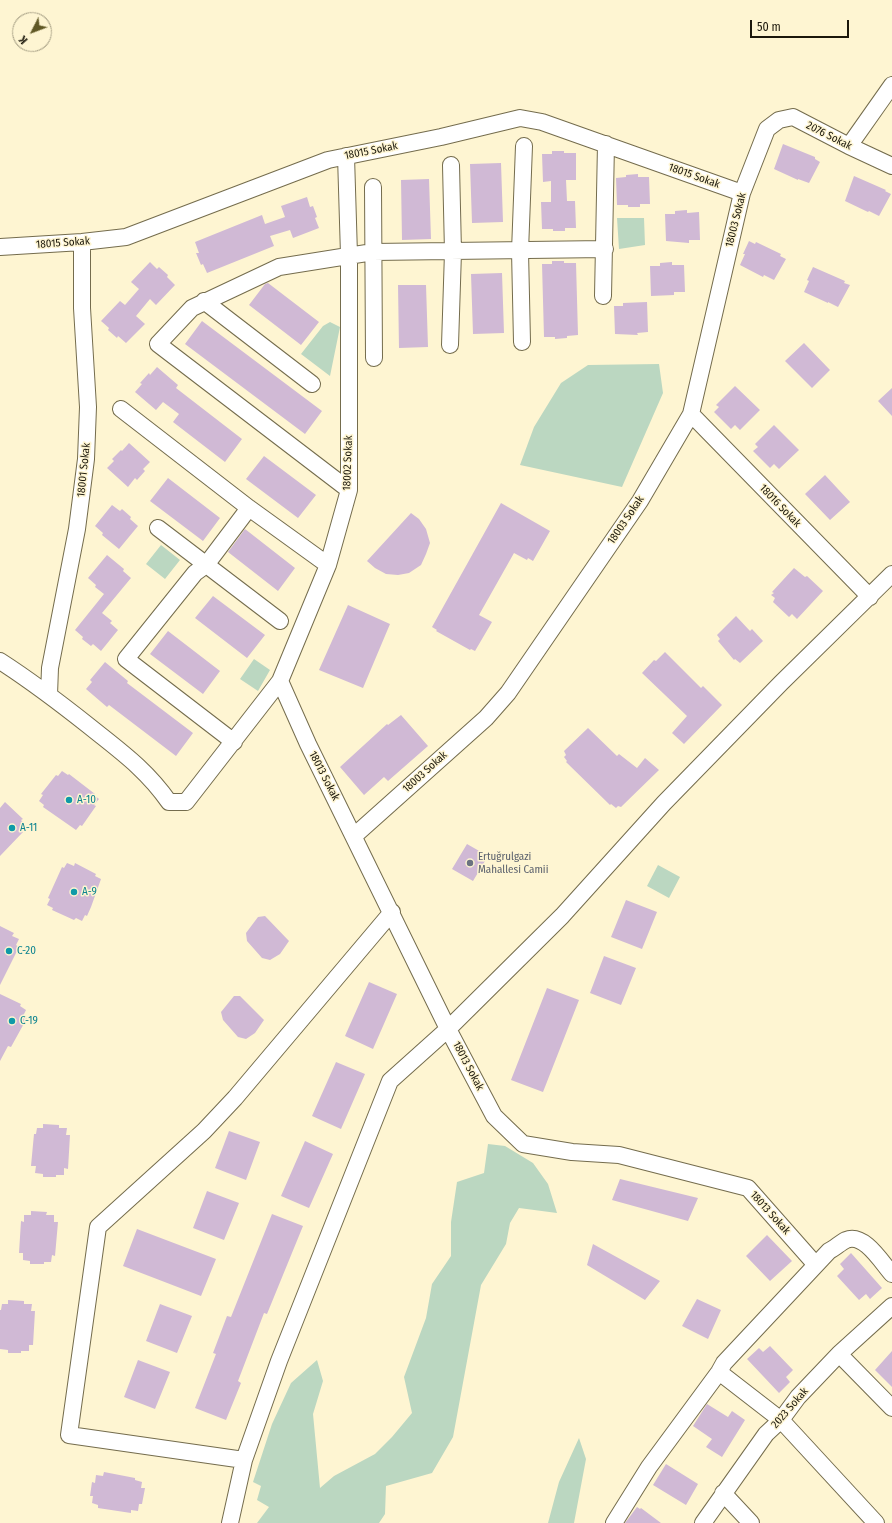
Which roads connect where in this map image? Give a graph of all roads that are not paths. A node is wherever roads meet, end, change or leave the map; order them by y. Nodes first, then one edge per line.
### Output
1 (892, 85) edge
2 (767, 130) joint
3 (606, 144) junction
4 (524, 146) dead end
5 (849, 146) junction
6 (346, 156) junction
7 (451, 165) dead end
8 (892, 166) edge
9 (373, 187) dead end
10 (742, 193) junction
11 (82, 242) junction
12 (0, 247) edge
13 (605, 249) junction
14 (520, 251) junction
15 (373, 252) junction
16 (453, 252) junction
17 (349, 255) junction
18 (603, 296) dead end
19 (204, 301) junction
20 (522, 342) dead end
21 (450, 345) dead end
22 (374, 358) dead end
23 (312, 384) dead end
24 (121, 409) dead end
25 (691, 414) junction
26 (349, 490) junction
27 (249, 508) junction
28 (158, 528) dead end
29 (206, 565) junction
30 (328, 565) junction
31 (892, 574) edge
32 (870, 597) junction
33 (280, 621) dead end
34 (0, 661) edge
35 (280, 681) junction
36 (49, 695) junction
37 (234, 742) junction
38 (354, 836) junction
39 (392, 912) junction
40 (448, 1029) junction
41 (816, 1265) junction
42 (892, 1274) edge
43 (892, 1306) edge
44 (839, 1354) junction
45 (719, 1372) junction
46 (892, 1408) edge
47 (781, 1420) junction
48 (244, 1460) junction
49 (723, 1493) junction
50 (230, 1523) edge
51 (614, 1523) edge
52 (703, 1523) edge
53 (751, 1523) edge
54 (876, 1523) edge

1 - 5 street
2 - 5 street, 2076 Sokak
2 - 10 street, 18003 Sokak
3 - 6 street, 18015 Sokak
3 - 10 street, 18015 Sokak
3 - 13 street
4 - 14 street
5 - 8 street, 2076 Sokak
6 - 11 street, 18015 Sokak
6 - 17 street, 18002 Sokak
7 - 16 street
9 - 15 street
10 - 25 street, 18003 Sokak
11 - 12 street, 18015 Sokak
11 - 36 street, 18001 Sokak
13 - 14 street
13 - 18 street
14 - 16 street
14 - 20 street
15 - 16 street
15 - 17 street
15 - 22 street
16 - 21 street
17 - 19 street
17 - 26 street, 18002 Sokak
19 - 23 street
19 - 26 street
24 - 27 street
25 - 32 street, 18016 Sokak
25 - 38 street, 18003 Sokak
26 - 30 street, 18002 Sokak
27 - 29 street
27 - 30 street
28 - 29 street
29 - 33 street
29 - 37 street
30 - 35 street, 18002 Sokak
31 - 32 street
32 - 40 street
34 - 36 street, 18002 Sokak
35 - 37 street, 18002 Sokak
35 - 38 street, 18013 Sokak
36 - 37 street, 18002 Sokak
38 - 39 street, 18013 Sokak
39 - 40 street, 18013 Sokak
39 - 48 street
40 - 41 street, 18013 Sokak
40 - 48 street
41 - 42 street
41 - 45 street
43 - 44 street, 2023 Sokak
44 - 46 street
44 - 47 street, 2023 Sokak
45 - 47 street
45 - 51 street
47 - 49 street, 2023 Sokak
47 - 54 street
48 - 50 street
49 - 52 street, 2023 Sokak
49 - 53 street

